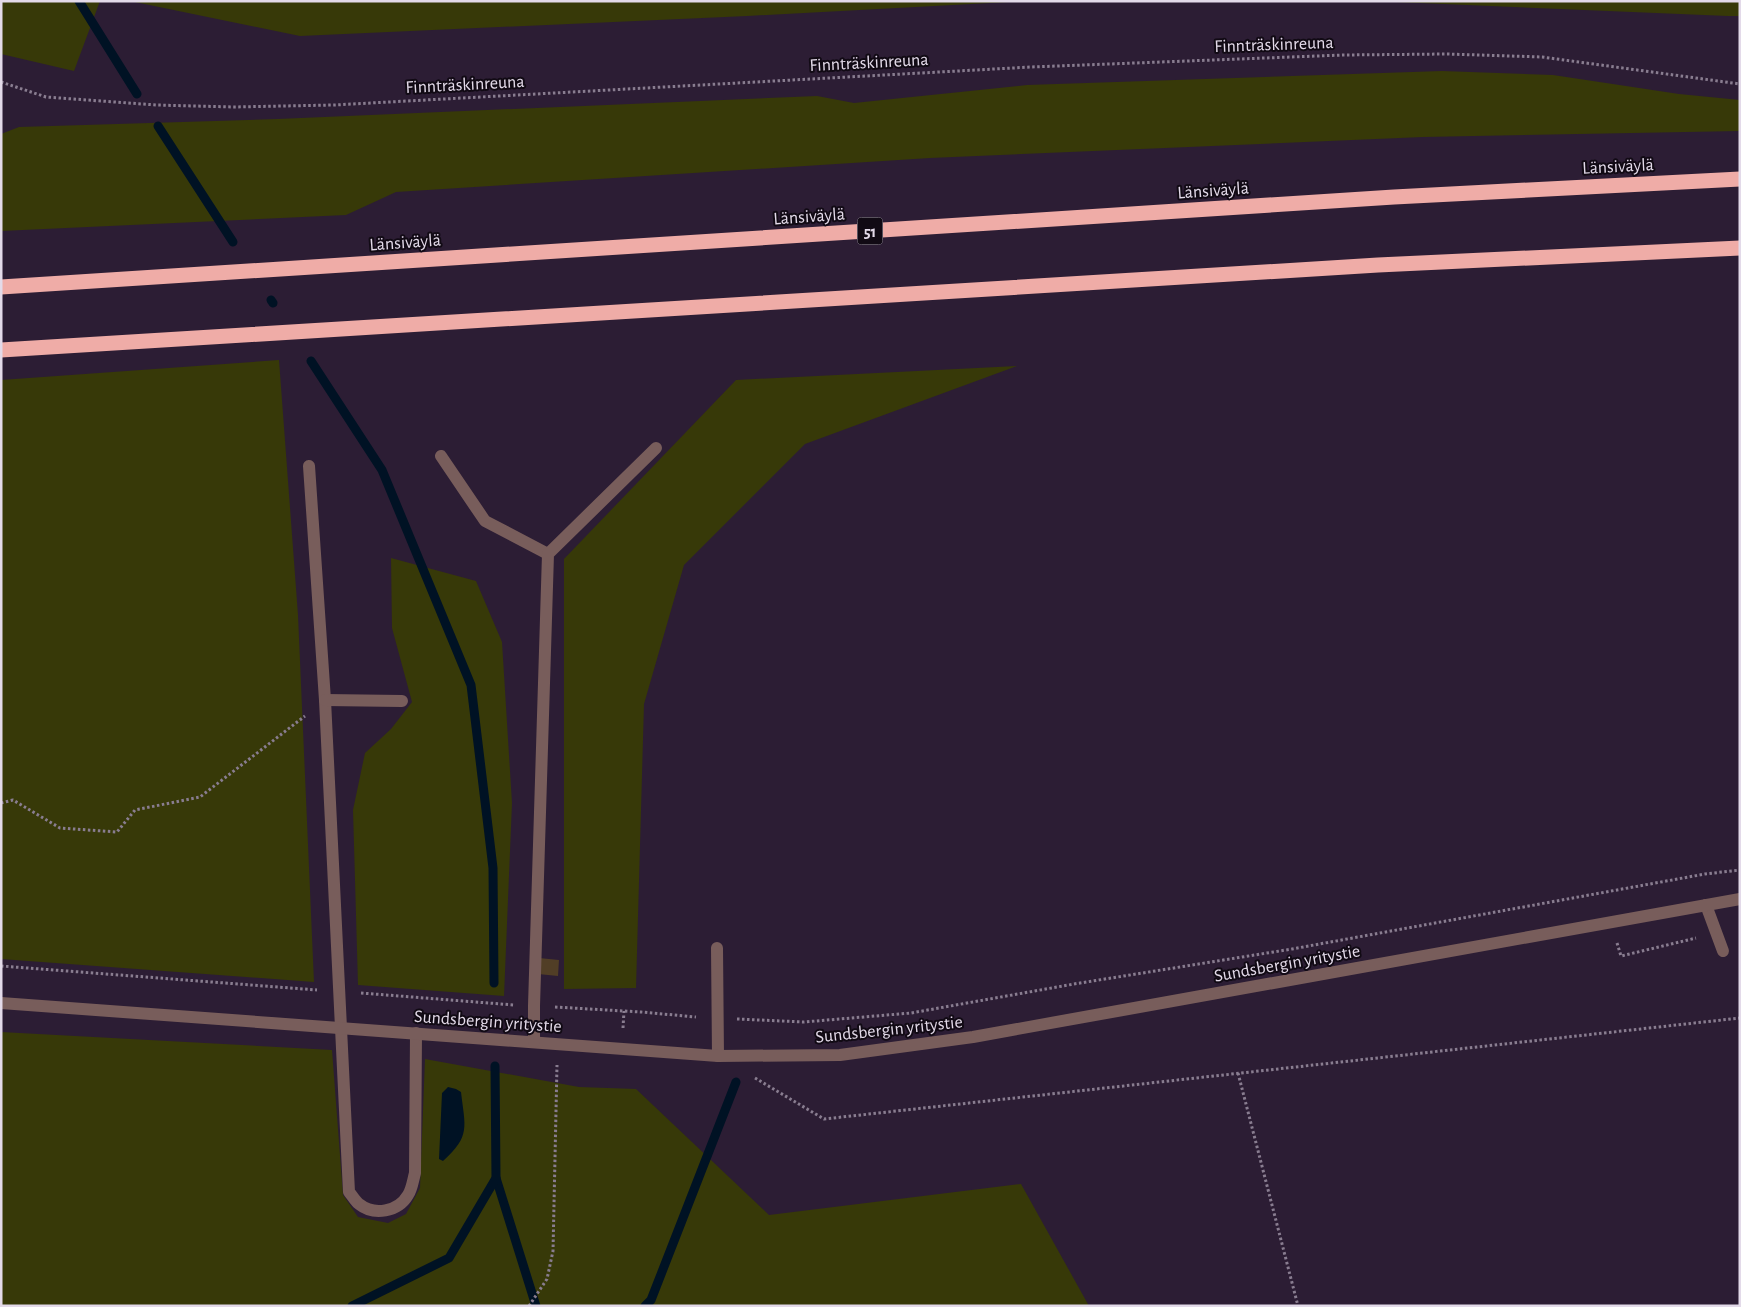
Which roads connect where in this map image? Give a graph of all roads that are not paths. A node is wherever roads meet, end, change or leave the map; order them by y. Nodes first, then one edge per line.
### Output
1 (1740, 179) edge
2 (1740, 248) edge
3 (1, 287) edge
4 (1, 350) edge
5 (656, 448) dead end
6 (441, 456) dead end
7 (309, 466) dead end
8 (548, 554) junction
9 (325, 700) junction
10 (402, 701) dead end
11 (1740, 899) edge
12 (1706, 905) junction
13 (717, 948) dead end
14 (1723, 951) dead end
15 (1, 1003) edge
16 (341, 1028) junction
17 (416, 1033) junction
18 (534, 1042) junction
19 (718, 1056) junction

1 - 3 highway, Länsiväylä / 51
2 - 4 highway
5 - 8 street
6 - 8 street
7 - 9 street
8 - 18 street
9 - 10 street
9 - 16 street
11 - 12 street, Sundsbergin yritystie
12 - 14 street
12 - 19 street, Sundsbergin yritystie
13 - 19 street
15 - 16 street, Sundsbergin yritystie
16 - 17 street, Sundsbergin yritystie
16 - 17 street
17 - 18 street, Sundsbergin yritystie
18 - 19 street, Sundsbergin yritystie

